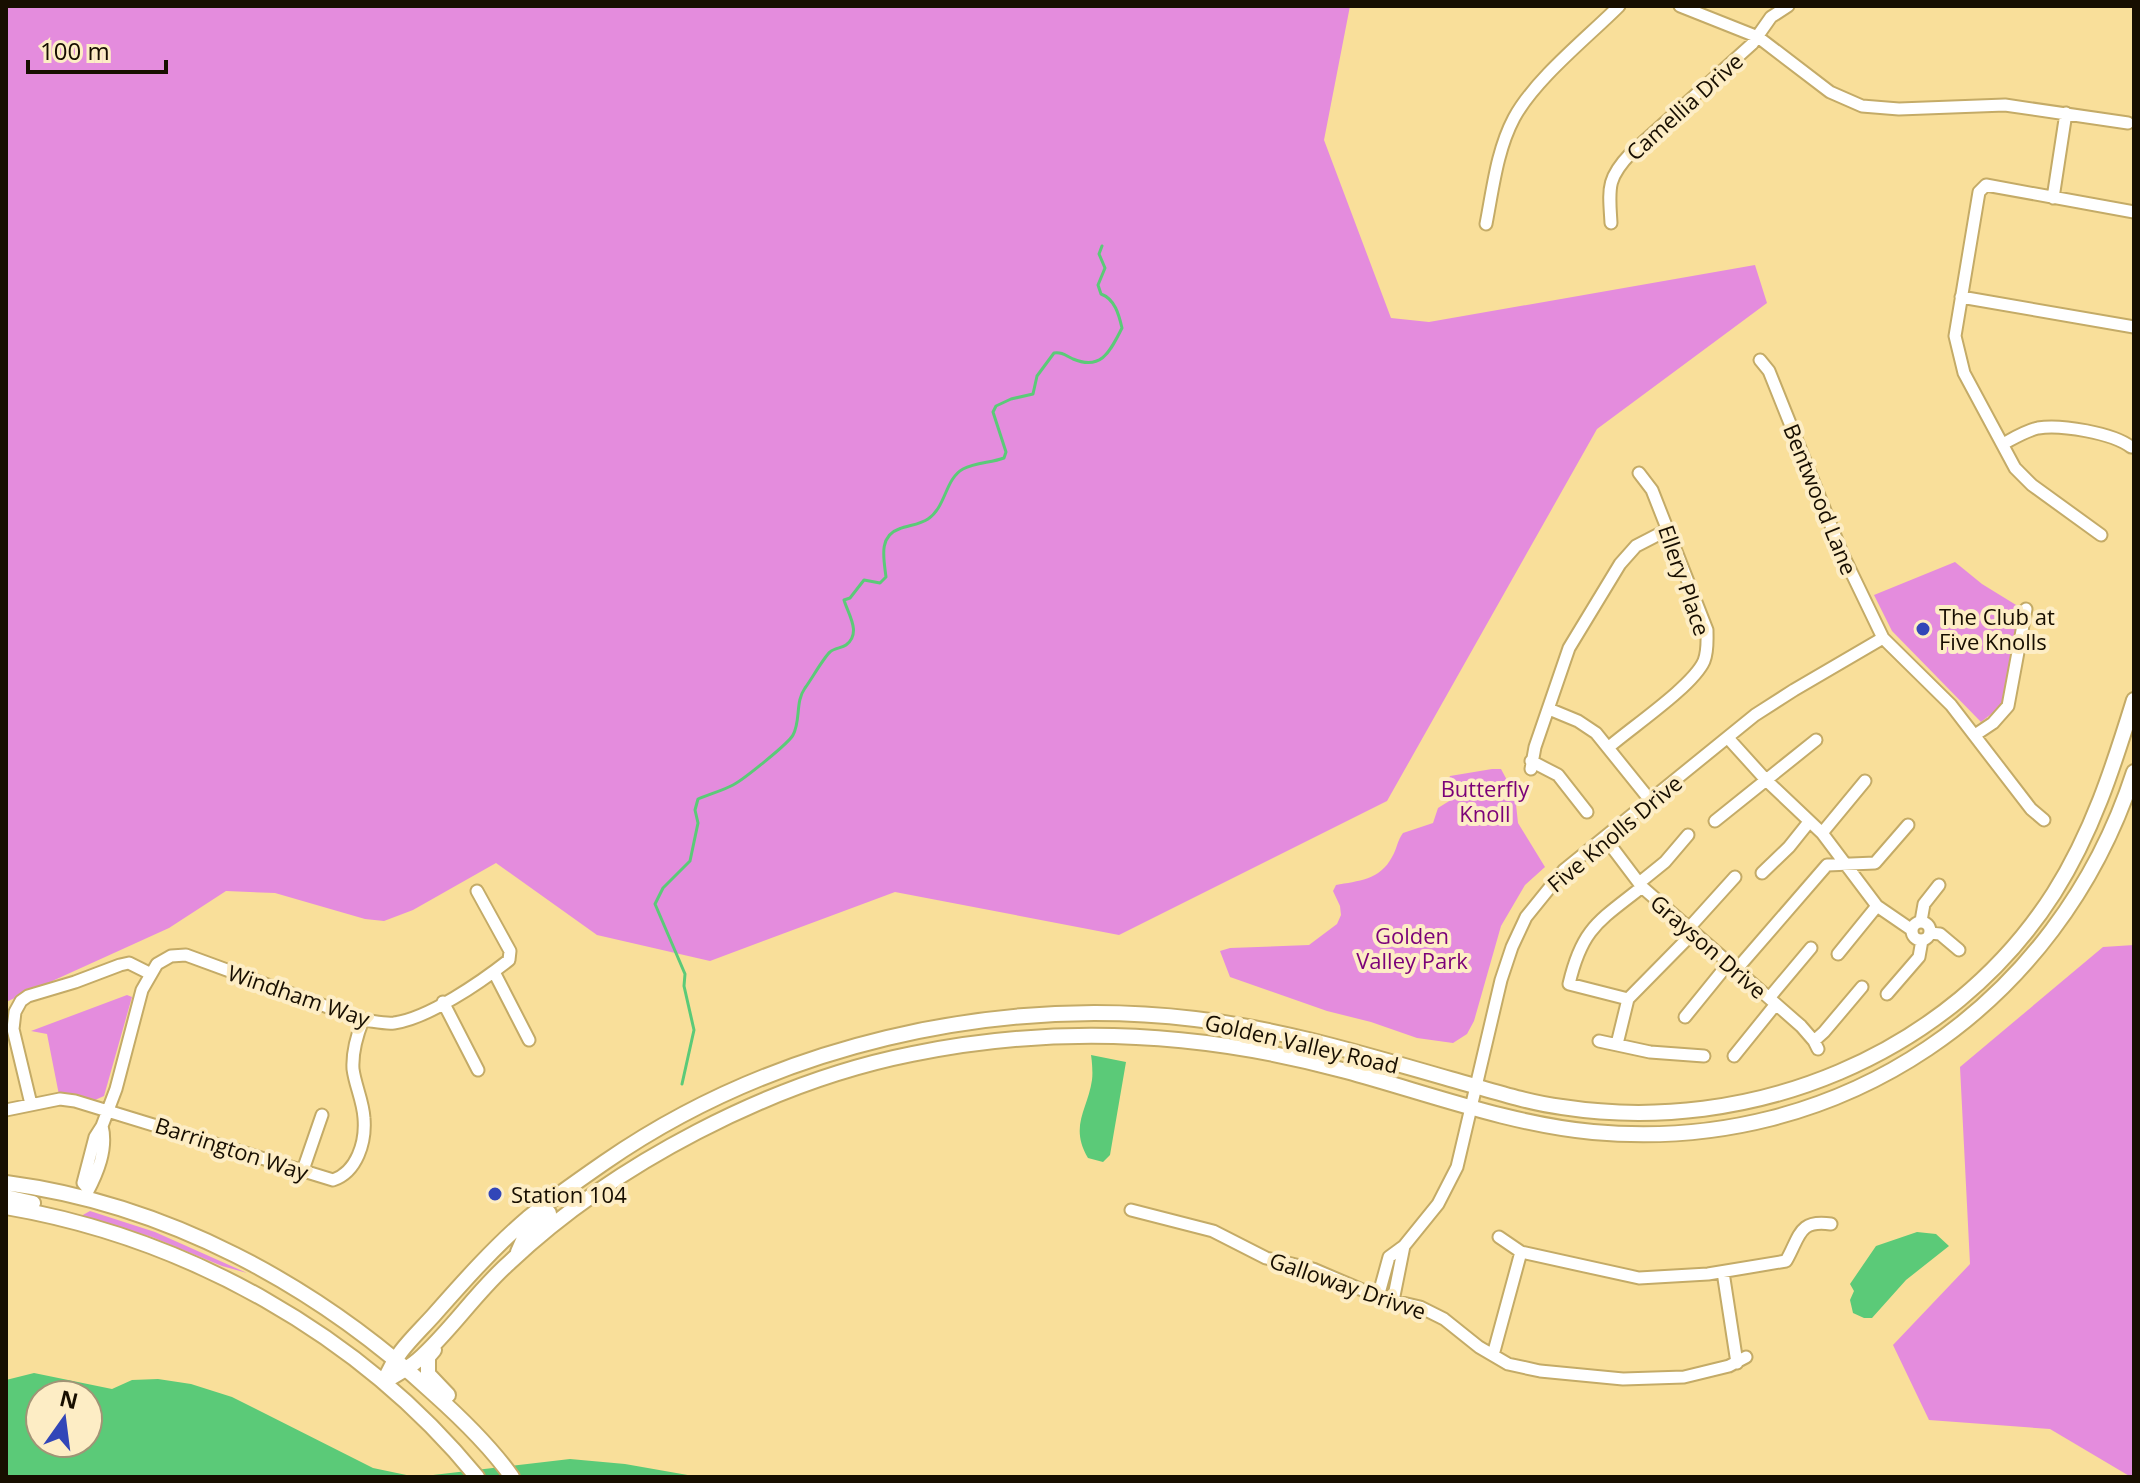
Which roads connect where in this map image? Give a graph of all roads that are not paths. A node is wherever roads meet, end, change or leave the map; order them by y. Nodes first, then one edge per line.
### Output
1 (1619, 6) edge
2 (1680, 6) edge
3 (1788, 6) edge
4 (1758, 37) junction
5 (2066, 113) junction
6 (2132, 124) edge
7 (2053, 198) junction
8 (2134, 212) edge
9 (1611, 223) dead end
10 (1486, 224) dead end
11 (1961, 297) junction
12 (2134, 327) edge
13 (1760, 360) dead end
14 (2003, 444) junction
15 (2131, 447) dead end
16 (1639, 473) dead end
17 (1667, 530) junction
18 (2101, 535) dead end
19 (2026, 609) dead end
20 (1883, 638) junction
21 (2134, 700) edge
22 (1549, 709) junction
23 (1975, 735) junction
24 (1728, 738) junction
25 (1816, 740) dead end
26 (1609, 747) junction
27 (2134, 772) edge
28 (1766, 780) junction
29 (1865, 781) dead end
30 (1650, 800) junction
31 (1587, 812) dead end
32 (2044, 820) dead end
33 (1715, 821) dead end
34 (1809, 822) junction
35 (1908, 825) dead end
36 (1822, 833) junction
37 (1688, 835) dead end
38 (1605, 838) junction
39 (1846, 863) junction
40 (1762, 873) dead end
41 (1735, 877) dead end
42 (1641, 885) junction
43 (1939, 885) dead end
44 (477, 891) dead end
45 (1877, 906) junction
46 (1916, 926) junction
47 (1690, 932) junction
48 (1926, 936) junction
49 (1811, 948) dead end
50 (1959, 950) dead end
51 (1838, 954) dead end
52 (1732, 967) junction
53 (494, 972) junction
54 (151, 974) junction
55 (1862, 987) dead end
56 (1887, 994) dead end
57 (1628, 999) junction
58 (1772, 1001) junction
59 (443, 1002) junction
60 (1685, 1017) dead end
61 (363, 1020) junction
62 (529, 1040) dead end
63 (1599, 1041) dead end
64 (1617, 1044) junction
65 (1704, 1056) dead end
66 (1734, 1056) dead end
67 (478, 1070) dead end
68 (1477, 1086) junction
69 (31, 1104) junction
70 (1472, 1106) junction
71 (6, 1110) edge
72 (106, 1110) junction
73 (322, 1115) dead end
74 (303, 1170) junction
75 (6, 1183) edge
76 (86, 1194) junction
77 (6, 1197) edge
78 (555, 1198) junction
79 (6, 1207) edge
80 (1131, 1210) dead end
81 (1831, 1224) dead end
82 (1499, 1237) dead end
83 (1404, 1246) junction
84 (1521, 1252) junction
85 (516, 1256) junction
86 (1723, 1272) junction
87 (476, 1296) junction
88 (1378, 1297) junction
89 (1393, 1301) junction
90 (1493, 1355) junction
91 (393, 1357) junction
92 (406, 1368) junction
93 (384, 1382) junction
94 (464, 1422) junction
95 (477, 1477) edge
96 (512, 1477) edge

1 - 10 street
2 - 4 street
3 - 4 street, Camellia Drive
4 - 5 street
4 - 9 street, Camellia Drive
5 - 6 street
5 - 7 street
7 - 8 street
7 - 11 street
11 - 12 street
11 - 14 street
13 - 20 street, Bentwood Lane
14 - 15 street
14 - 18 street
16 - 17 street, Ellery Place
17 - 22 street
17 - 26 street, Ellery Place
19 - 23 street
20 - 23 street, Bentwood Lane
20 - 24 street, Five Knolls Drive
21 - 68 main road, Golden Valley Road
22 - 26 street
22 - 31 street
23 - 32 street, Bentwood Lane
24 - 28 street
24 - 30 street, Five Knolls Drive
25 - 28 street
26 - 30 street
27 - 70 main road, Golden Valley Road
28 - 33 street
28 - 34 street
29 - 36 street
30 - 38 street, Five Knolls Drive
34 - 36 street
34 - 40 street
35 - 39 street
36 - 39 street
37 - 42 street
38 - 42 street, Grayson Drive
38 - 68 street, Five Knolls Drive
39 - 45 street
39 - 52 street
41 - 47 street
42 - 47 street, Grayson Drive
42 - 57 street
43 - 46 street
44 - 53 street, Windham Way
45 - 46 street
45 - 51 street
46 - 48 street
47 - 52 street, Grayson Drive
47 - 57 street
48 - 50 street
48 - 56 street
49 - 58 street
52 - 58 street, Grayson Drive
52 - 60 street
53 - 59 street, Windham Way
53 - 62 street
54 - 61 street, Windham Way
54 - 69 street
54 - 72 street
55 - 58 street, Grayson Drive
57 - 64 street
58 - 66 street
59 - 61 street, Windham Way
59 - 67 street
61 - 74 street, Barrington Way
63 - 64 street
64 - 65 street
68 - 70 street, Five Knolls Drive
68 - 78 main road, Golden Valley Road
69 - 71 street, Barrington Way
69 - 72 street, Barrington Way
70 - 83 street, Five Knolls Drive
70 - 85 main road, Golden Valley Road
72 - 74 street, Barrington Way
72 - 76 street
73 - 74 street
75 - 76 main road
76 - 77 main road
76 - 91 main road
78 - 85 main road
78 - 91 main road, Golden Valley Road
79 - 93 main road
80 - 88 street, Galloway Drivve
81 - 86 street
82 - 84 street
83 - 88 street, Five Knolls Drive
83 - 89 street
84 - 86 street
84 - 90 street
85 - 87 main road, Golden Valley Road
86 - 90 street, Galloway Drivve
87 - 92 main road, Golden Valley Road
87 - 94 main road
88 - 89 street, Galloway Drivve
89 - 90 street, Galloway Drivve
91 - 92 main road
91 - 93 main road, Golden Valley Road
92 - 93 main road, Golden Valley Road
92 - 94 main road
93 - 95 main road
94 - 96 main road

